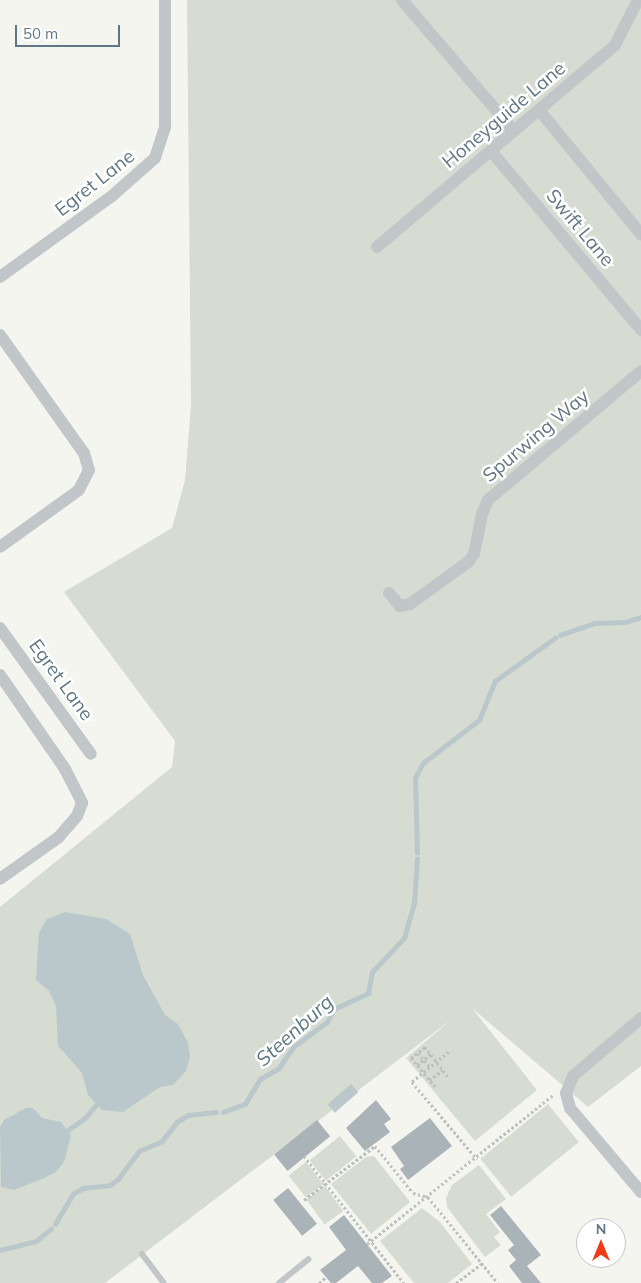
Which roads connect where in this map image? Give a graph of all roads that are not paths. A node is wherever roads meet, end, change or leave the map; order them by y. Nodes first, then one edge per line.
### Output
1 (165, 0) edge
2 (402, 0) edge
3 (638, 0) edge
4 (539, 110) junction
5 (514, 131) junction
6 (491, 151) junction
7 (641, 234) edge
8 (377, 247) dead end
9 (0, 277) edge
10 (641, 330) edge
11 (0, 335) edge
12 (641, 371) edge
13 (0, 547) edge
14 (389, 593) dead end
15 (0, 628) edge
16 (0, 676) edge
17 (91, 754) dead end
18 (0, 879) edge
19 (641, 1018) edge
20 (641, 1192) edge
21 (142, 1254) dead end
22 (309, 1259) dead end
23 (164, 1283) edge
24 (279, 1283) edge

1 - 9 street, Egret Lane
2 - 5 street
3 - 4 street, Honeyguide Lane
4 - 5 street, Honeyguide Lane
4 - 7 street
5 - 6 street, Honeyguide Lane
6 - 8 street, Honeyguide Lane
6 - 10 street, Swift Lane
11 - 13 street
12 - 14 street, Spurwing Way
15 - 17 street, Egret Lane
16 - 18 street
19 - 20 street
21 - 23 lane
22 - 24 lane

